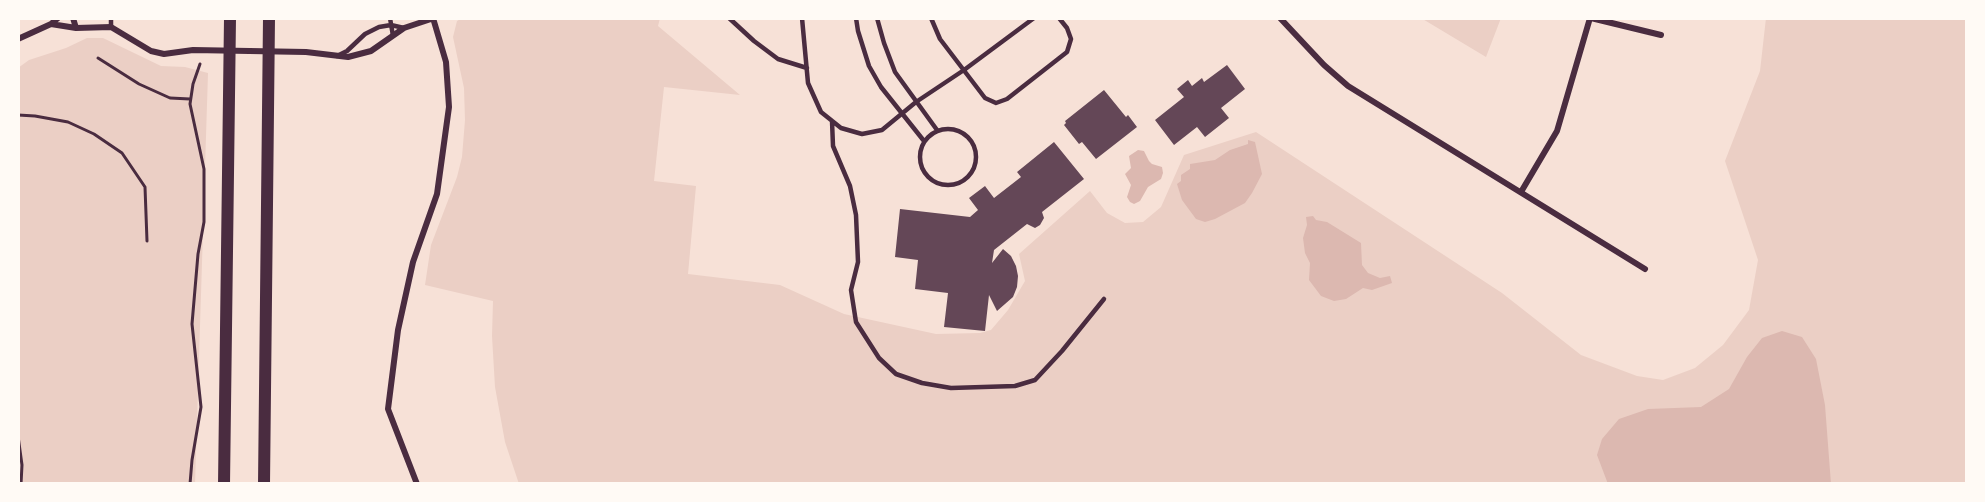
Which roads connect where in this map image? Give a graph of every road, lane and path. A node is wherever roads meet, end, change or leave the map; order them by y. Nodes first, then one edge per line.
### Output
1 (58, 18) edge
2 (73, 18) edge
3 (111, 18) edge
4 (230, 18) edge
5 (269, 18) edge
6 (390, 18) edge
7 (434, 18) edge
8 (729, 18) edge
9 (802, 18) edge
10 (856, 18) edge
11 (877, 18) edge
12 (931, 18) edge
13 (1034, 18) edge
14 (1059, 18) edge
15 (1280, 18) edge
16 (1591, 18) edge
17 (51, 24) junction
18 (391, 25) junction
19 (111, 27) junction
20 (76, 28) junction
21 (404, 28) junction
22 (1661, 35) dead end
23 (393, 37) junction
24 (18, 39) edge
25 (229, 50) junction
26 (268, 51) junction
27 (337, 56) junction
28 (98, 58) dead end
29 (200, 64) dead end
30 (807, 68) junction
31 (964, 70) junction
32 (190, 99) junction
33 (916, 102) junction
34 (902, 114) junction
35 (18, 115) edge
36 (832, 121) junction
37 (937, 130) junction
38 (924, 141) junction
39 (1521, 192) junction
40 (147, 241) dead end
41 (1645, 269) dead end
42 (1104, 300) dead end
43 (18, 436) edge
44 (21, 484) edge
45 (190, 484) edge
46 (224, 484) edge
47 (264, 484) edge
48 (417, 484) edge

1 - 17 street
2 - 20 street
3 - 19 lane
4 - 25 main road
5 - 26 main road
6 - 18 lane
7 - 21 street
7 - 48 street
8 - 30 lane
9 - 30 lane
10 - 34 lane
11 - 33 lane
12 - 31 lane
13 - 31 lane
14 - 31 lane
15 - 39 street
16 - 22 street
16 - 39 street
17 - 20 street
17 - 24 street
18 - 21 lane
18 - 23 lane
18 - 27 lane
19 - 20 street
19 - 25 street
21 - 23 street
23 - 27 street
25 - 26 street
25 - 46 main road
26 - 27 street
26 - 47 main road
28 - 32 path
29 - 32 path
30 - 36 lane
31 - 33 lane
32 - 45 path
33 - 34 lane
33 - 37 lane
34 - 36 lane
34 - 38 lane
35 - 40 path
36 - 42 lane
37 - 38 lane
37 - 38 lane
39 - 41 street
43 - 44 path

